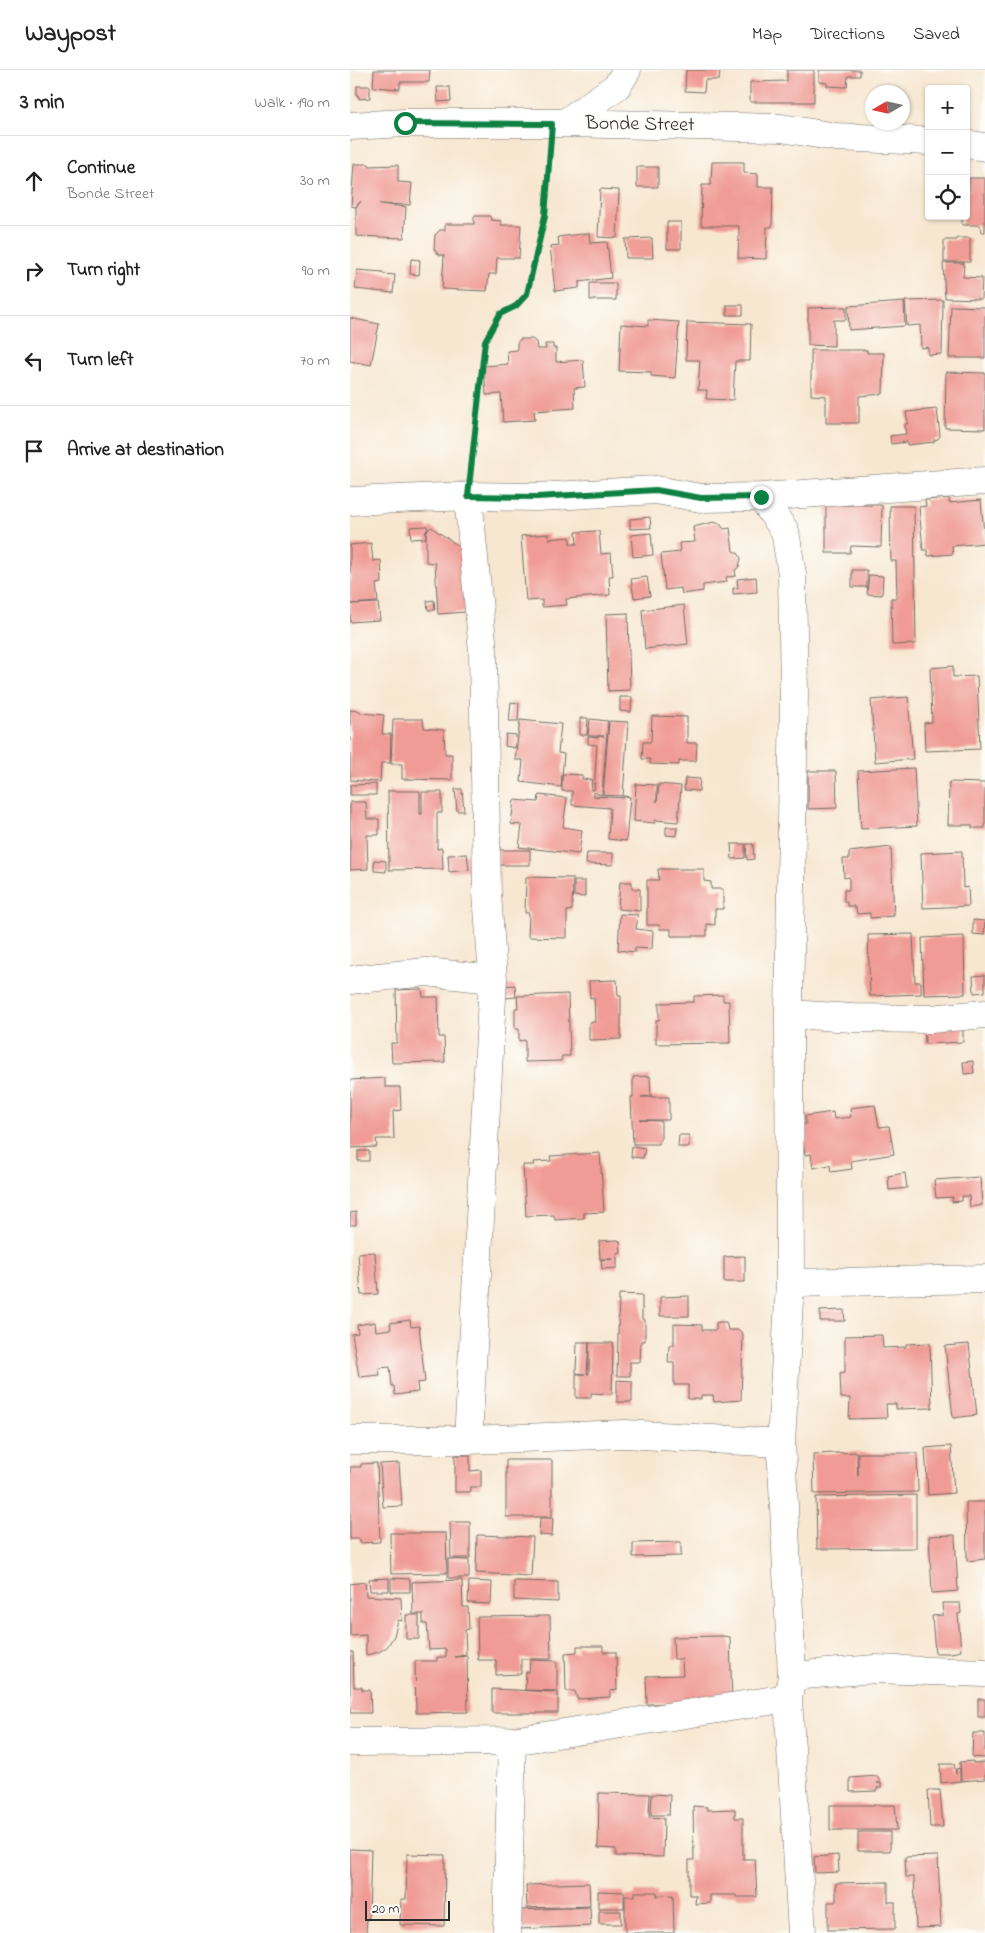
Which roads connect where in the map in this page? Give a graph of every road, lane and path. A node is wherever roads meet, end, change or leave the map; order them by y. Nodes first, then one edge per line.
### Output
1 (627, 70) edge
2 (559, 123) junction
3 (350, 126) edge
4 (925, 141) edge
5 (970, 145) edge
6 (985, 147) edge
7 (985, 481) edge
8 (468, 496) junction
9 (761, 497) junction
10 (350, 500) edge
11 (493, 979) junction
12 (350, 980) edge
13 (789, 1014) junction
14 (985, 1014) edge
15 (985, 1279) edge
16 (790, 1283) junction
17 (350, 1440) edge
18 (468, 1440) junction
19 (781, 1443) junction
20 (985, 1673) edge
21 (790, 1687) junction
22 (512, 1740) junction
23 (350, 1742) edge
24 (507, 1933) edge
25 (802, 1933) edge

1 - 2 street
2 - 3 street, Bonde Street
2 - 4 street, Bonde Street
2 - 8 path
5 - 6 street
7 - 9 street
8 - 9 street
8 - 10 street
8 - 11 street
9 - 13 street
11 - 12 street
11 - 18 street
13 - 14 street
13 - 16 street
15 - 16 street
16 - 19 street
17 - 18 street
18 - 19 street
19 - 21 street
20 - 21 street
21 - 22 street
21 - 25 street
22 - 23 street
22 - 24 street

